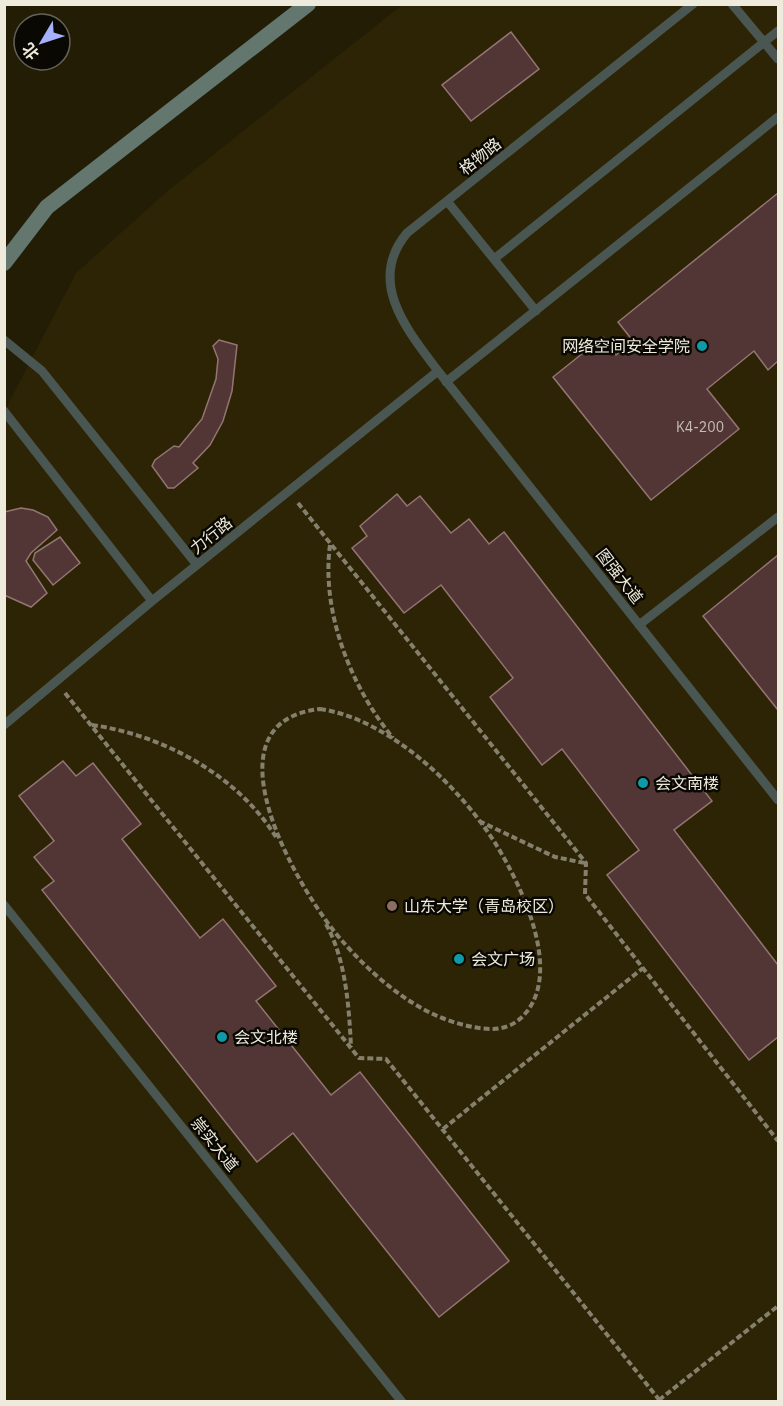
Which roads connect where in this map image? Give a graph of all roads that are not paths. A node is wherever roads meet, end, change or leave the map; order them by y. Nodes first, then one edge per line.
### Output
1 (308, 4) edge
2 (693, 4) edge
3 (732, 4) edge
4 (778, 31) edge
5 (764, 42) junction
6 (778, 59) edge
7 (778, 117) edge
8 (447, 201) junction
9 (494, 259) junction
10 (4, 264) edge
11 (536, 310) junction
12 (4, 340) edge
13 (438, 371) junction
14 (446, 382) junction
15 (4, 411) edge
16 (778, 517) edge
17 (197, 565) junction
18 (153, 601) junction
19 (639, 625) junction
20 (4, 725) edge
21 (778, 800) edge
22 (4, 905) edge
23 (402, 1401) edge

1 - 10 main road
2 - 8 lane, 格物路
3 - 5 lane
4 - 5 lane
5 - 6 lane
5 - 9 lane
7 - 11 lane
8 - 9 lane
8 - 13 lane, 格物路
9 - 11 lane
11 - 14 lane
12 - 17 lane
13 - 14 lane, 图强大道
13 - 17 lane, 力行路
14 - 19 lane, 图强大道
15 - 18 lane
16 - 19 lane
17 - 18 lane, 力行路
18 - 20 lane, 力行路
19 - 21 lane, 图强大道
22 - 23 lane, 崇实大道

